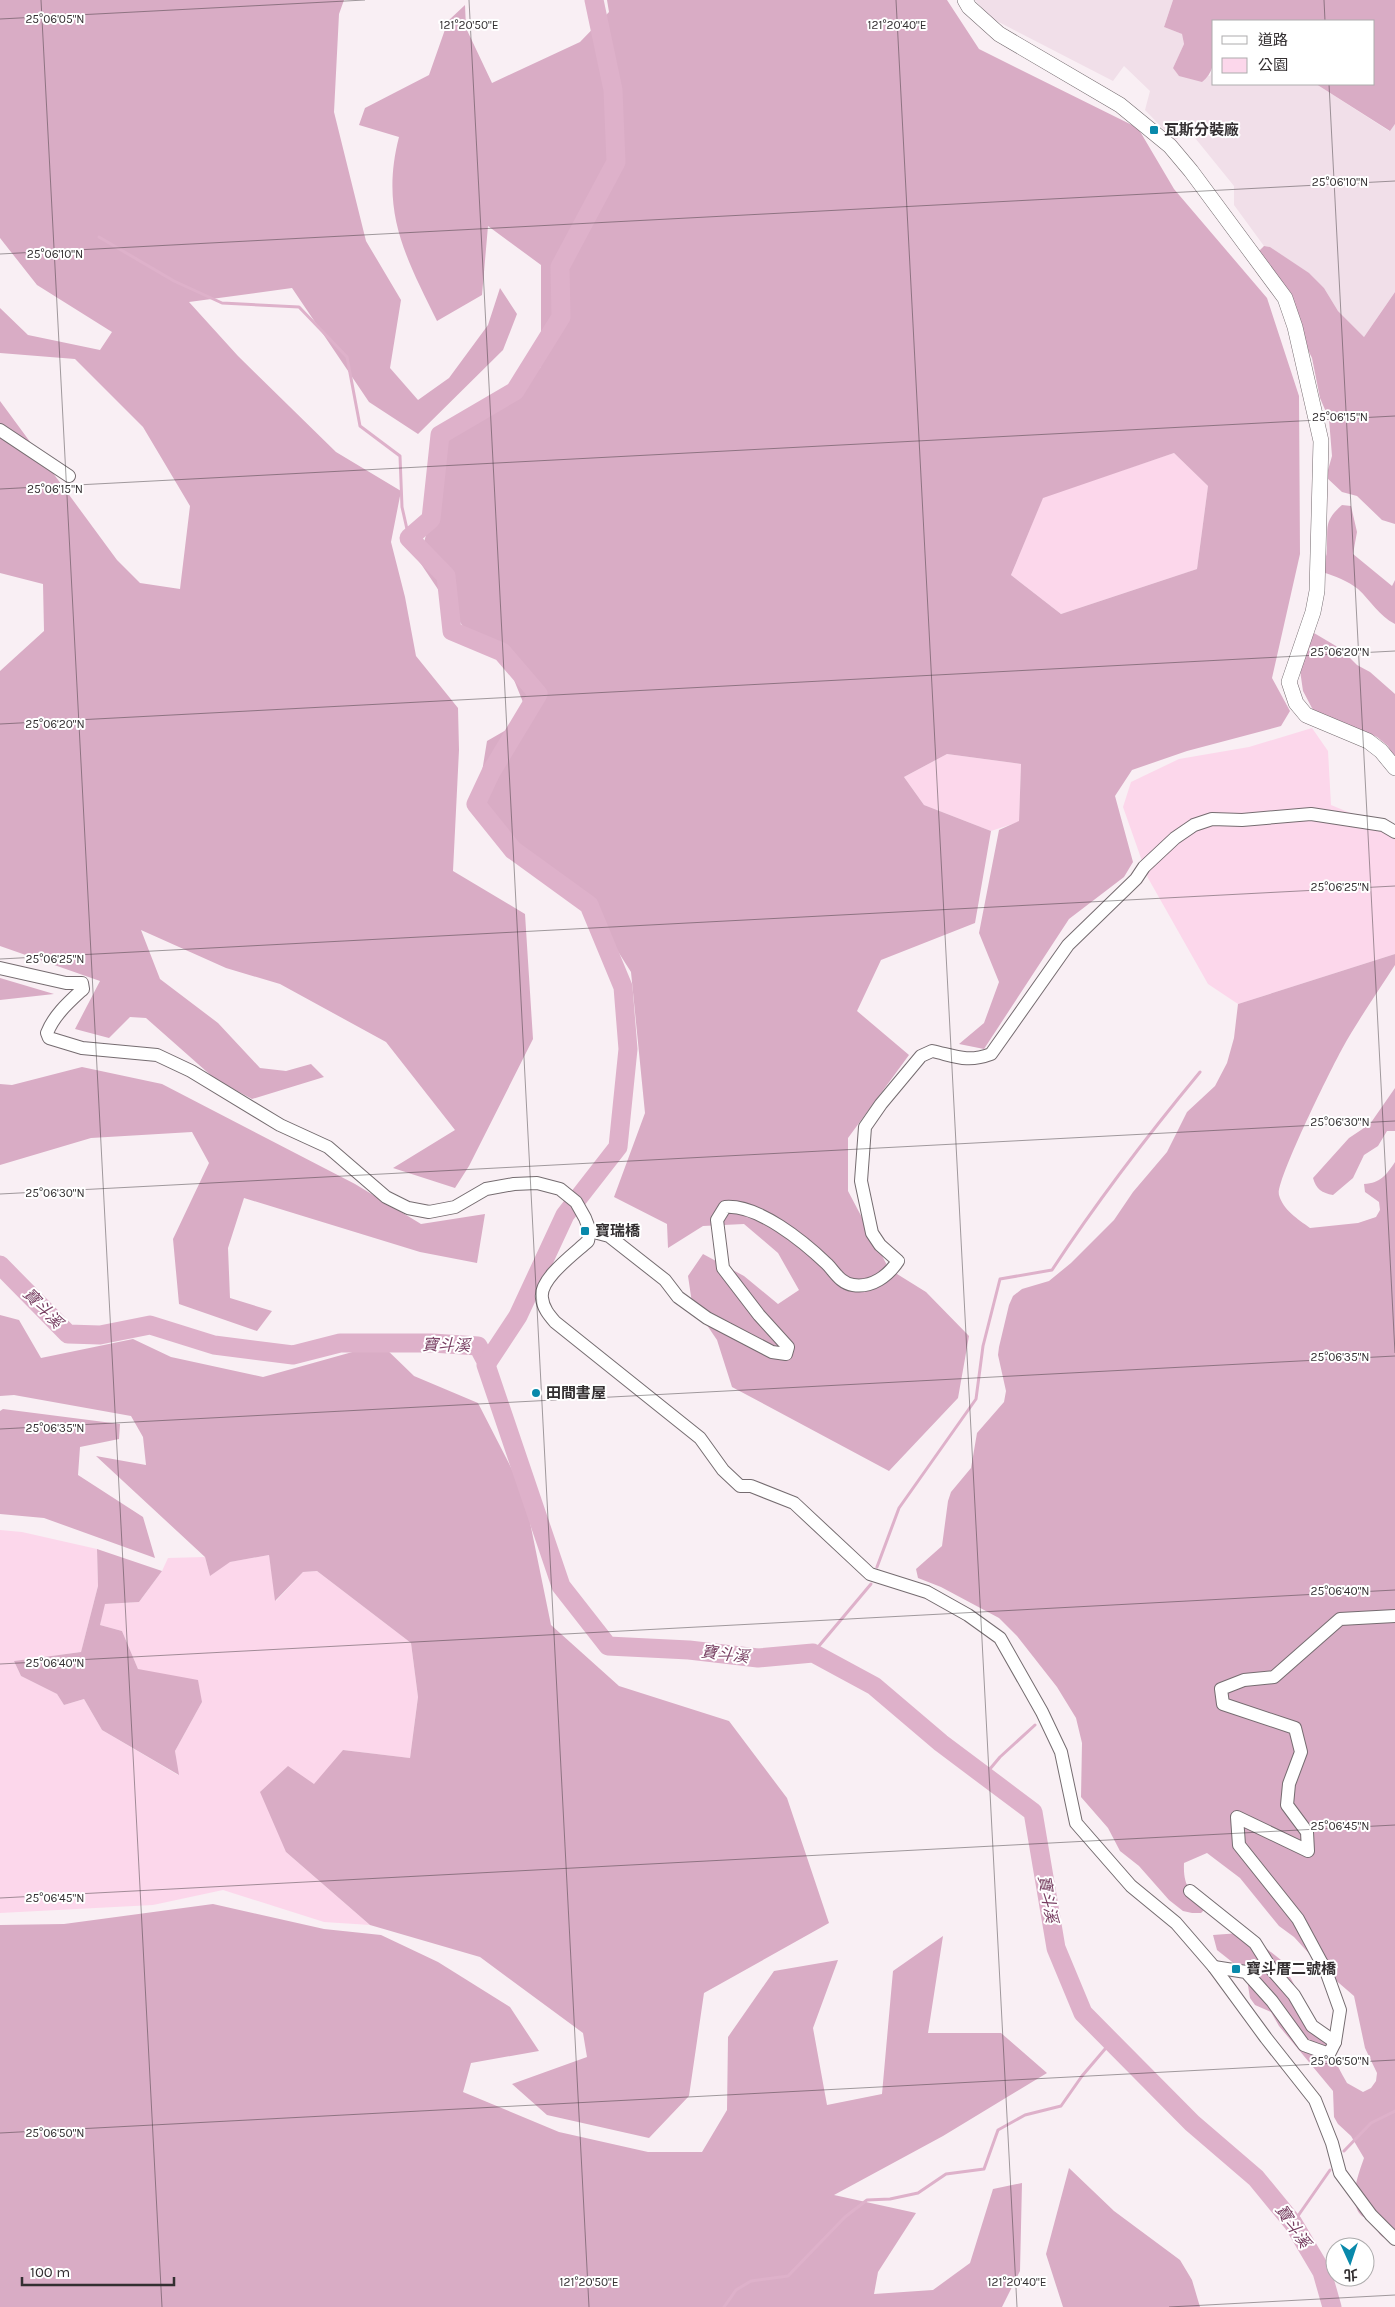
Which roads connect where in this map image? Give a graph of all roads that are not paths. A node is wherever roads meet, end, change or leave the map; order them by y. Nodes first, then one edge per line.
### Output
1 (965, 0) edge
2 (0, 430) edge
3 (69, 476) dead end
4 (1395, 768) edge
5 (1395, 832) edge
6 (0, 968) edge
7 (590, 1231) junction
8 (1395, 1616) edge
9 (1190, 1891) dead end
10 (1214, 1967) junction
11 (1336, 2042) junction
12 (1395, 2238) edge

1 - 4 street
2 - 3 street
5 - 7 street
6 - 7 street
7 - 10 street
8 - 11 street
9 - 11 street
10 - 11 street
10 - 12 street

